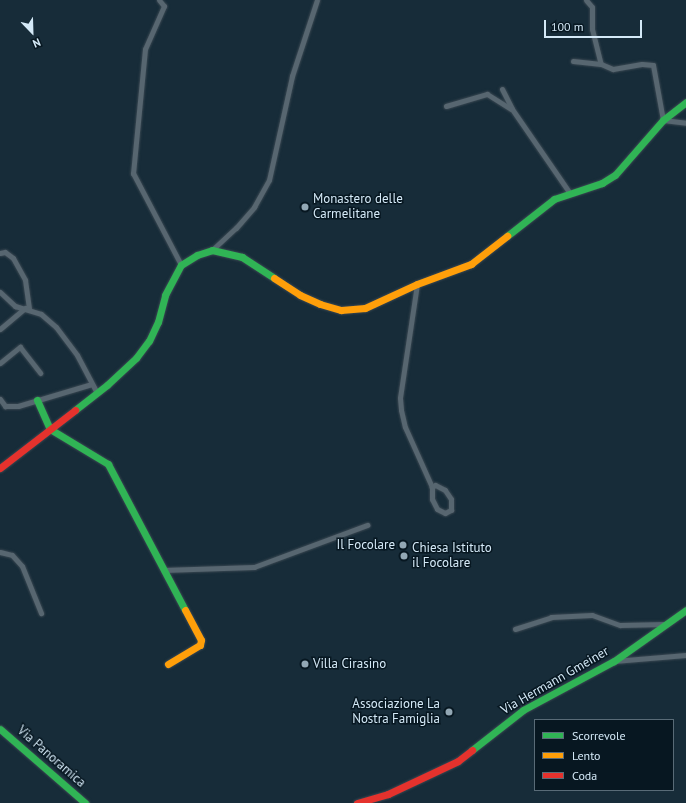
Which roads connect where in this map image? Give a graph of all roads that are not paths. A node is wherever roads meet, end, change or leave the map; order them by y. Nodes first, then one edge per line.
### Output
1 (159, 0) edge
2 (317, 0) edge
3 (586, 0) edge
4 (573, 61) dead end
5 (601, 64) junction
6 (502, 89) dead end
7 (686, 102) edge
8 (446, 106) dead end
9 (512, 109) junction
10 (663, 120) junction
11 (686, 124) edge
12 (569, 192) junction
13 (212, 250) junction
14 (0, 253) edge
15 (181, 265) junction
16 (417, 284) junction
17 (0, 292) edge
18 (27, 309) junction
19 (0, 329) edge
20 (0, 362) edge
21 (40, 373) dead end
22 (92, 384) junction
23 (97, 393) junction
24 (0, 399) edge
25 (36, 400) junction
26 (50, 429) junction
27 (0, 468) edge
28 (432, 487) junction
29 (367, 525) dead end
30 (0, 552) edge
31 (163, 570) junction
32 (686, 610) edge
33 (41, 613) dead end
34 (666, 624) junction
35 (515, 628) dead end
36 (686, 655) edge
37 (614, 661) junction
38 (168, 664) dead end
39 (0, 729) edge
40 (85, 803) edge
41 (357, 803) edge

1 - 15 street
2 - 13 street
3 - 5 street
4 - 5 street
5 - 10 street
6 - 9 street
7 - 10 main road
8 - 9 street
9 - 12 street
10 - 11 street
10 - 12 main road
12 - 16 main road
13 - 15 main road
13 - 16 main road
14 - 18 street
15 - 23 main road
16 - 28 street
17 - 18 street
18 - 19 street
18 - 22 street
20 - 21 street
22 - 23 street
22 - 25 street
23 - 26 main road
24 - 25 street
25 - 26 main road
26 - 27 main road
26 - 31 main road
28 - 28 street
29 - 31 street
30 - 33 street
31 - 38 main road
32 - 34 main road, Via Hermann Gmeiner
34 - 35 street
34 - 37 main road, Via Hermann Gmeiner
36 - 37 street
37 - 41 main road, Via Hermann Gmeiner
39 - 40 main road, Via Panoramica

